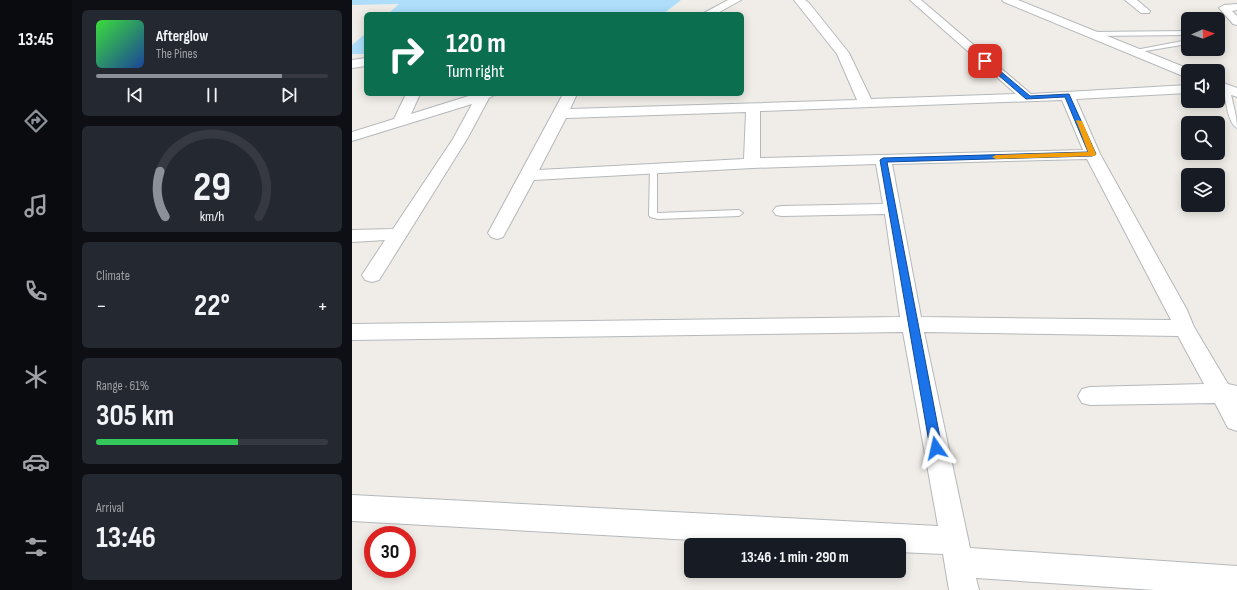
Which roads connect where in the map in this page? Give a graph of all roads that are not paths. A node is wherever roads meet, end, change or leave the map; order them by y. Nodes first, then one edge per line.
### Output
1 (736, 0) edge
2 (799, 0) edge
3 (915, 0) edge
4 (1008, 0) edge
5 (1130, 0) edge
6 (1237, 7) edge
7 (1145, 11) dead end
8 (711, 12) edge
9 (1237, 22) edge
10 (1181, 33) edge
11 (1090, 34) junction
12 (1181, 43) edge
13 (1133, 51) junction
14 (364, 62) edge
15 (352, 64) edge
16 (1181, 70) edge
17 (1225, 88) edge
18 (1181, 89) edge
19 (412, 96) edge
20 (484, 96) edge
21 (486, 96) edge
22 (569, 96) edge
23 (1067, 96) junction
24 (1028, 98) junction
25 (866, 104) junction
26 (753, 108) junction
27 (561, 114) junction
28 (400, 122) junction
29 (1237, 126) edge
30 (352, 137) edge
31 (1092, 154) junction
32 (883, 160) junction
33 (752, 163) junction
34 (653, 169) junction
35 (529, 175) junction
36 (893, 209) junction
37 (782, 211) dead end
38 (739, 213) dead end
39 (497, 233) dead end
40 (398, 234) junction
41 (352, 236) edge
42 (372, 275) dead end
43 (912, 324) junction
44 (1184, 328) junction
45 (352, 332) edge
46 (1229, 393) edge
47 (1090, 396) dead end
48 (1237, 421) edge
49 (352, 508) edge
50 (956, 552) junction
51 (1237, 581) edge
52 (964, 590) edge

1 - 8 street
2 - 25 street
3 - 24 street
4 - 11 street
5 - 7 street
6 - 9 street
10 - 11 lane
11 - 13 street
12 - 13 lane
13 - 16 street
14 - 15 street
17 - 29 lane
18 - 23 street
19 - 28 street
20 - 28 street
21 - 40 street
22 - 27 street
23 - 24 street
23 - 31 street
24 - 25 street
25 - 26 street
26 - 27 street
26 - 33 street
27 - 35 street
28 - 30 street
31 - 32 street
31 - 44 street
32 - 33 street
32 - 36 street
33 - 34 street
34 - 35 street
34 - 38 lane
35 - 39 street
36 - 37 street
36 - 43 street
40 - 41 street
40 - 42 street
43 - 44 street
43 - 45 street
43 - 50 street
44 - 46 street
46 - 47 street
46 - 48 street
49 - 50 street
50 - 51 street
50 - 52 street

